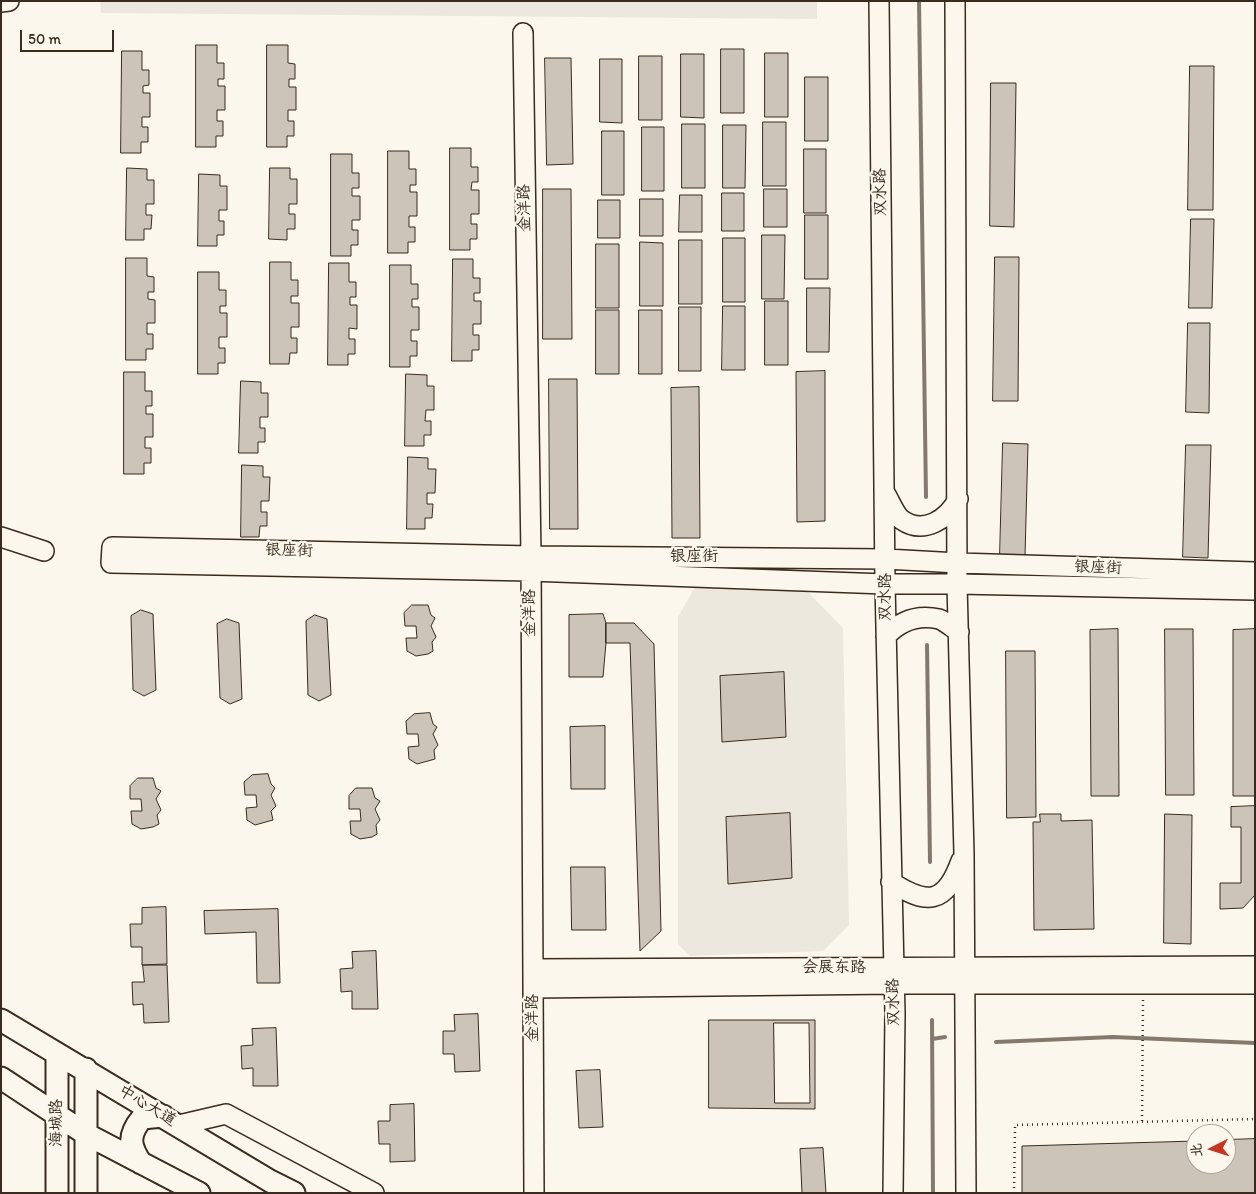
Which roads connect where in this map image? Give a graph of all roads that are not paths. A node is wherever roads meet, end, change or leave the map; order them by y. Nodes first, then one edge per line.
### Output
1 (9, 1) edge
2 (879, 1) edge
3 (955, 1) edge
4 (1, 2) edge
5 (523, 33) dead end
6 (885, 492) junction
7 (958, 499) junction
8 (1, 537) edge
9 (44, 551) dead end
10 (886, 559) junction
11 (530, 563) junction
12 (958, 563) junction
13 (1255, 572) edge
14 (885, 584) junction
15 (957, 584) junction
16 (1255, 590) edge
17 (959, 632) junction
18 (886, 636) junction
19 (964, 854) junction
20 (891, 882) junction
21 (1255, 966) edge
22 (533, 969) junction
23 (893, 976) junction
24 (965, 976) junction
25 (1255, 984) edge
26 (533, 988) junction
27 (895, 1013) junction
28 (1, 1020) edge
29 (966, 1023) junction
30 (57, 1054) junction
31 (86, 1069) junction
32 (1, 1078) edge
33 (57, 1116) junction
34 (171, 1121) junction
35 (86, 1134) junction
36 (141, 1163) junction
37 (198, 1192) edge
38 (57, 1193) edge
39 (86, 1193) edge
40 (172, 1193) edge
41 (294, 1193) edge
42 (374, 1193) edge
43 (534, 1193) edge
44 (893, 1193) edge
45 (966, 1193) edge

1 - 4 main road
2 - 6 main road, 双水路
3 - 7 main road
5 - 11 main road, 金洋路
6 - 7 main road
6 - 10 main road, 双水路
7 - 12 main road
8 - 9 main road
10 - 11 main road, 银座街
10 - 12 main road, 银座街
10 - 14 main road, 双水路
11 - 11 main road, 银座街
11 - 14 main road, 银座街
11 - 22 main road, 金洋路
12 - 13 main road, 银座街
12 - 15 main road
14 - 15 main road, 银座街
14 - 18 main road, 双水路
15 - 16 main road, 银座街
15 - 17 main road
17 - 18 main road
17 - 19 main road
18 - 20 main road, 双水路
19 - 20 main road
19 - 24 main road
20 - 23 main road, 双水路
21 - 24 main road, 会展东路
22 - 23 main road, 会展东路
22 - 26 main road, 金洋路
23 - 24 main road, 会展东路
23 - 26 main road, 会展东路
23 - 27 main road, 双水路
24 - 25 main road, 会展东路
24 - 29 main road
26 - 43 main road, 金洋路
27 - 29 main road
27 - 44 main road, 双水路
28 - 30 main road, 中心大道
29 - 45 main road
30 - 31 main road, 中心大道
30 - 33 main road, 海城路
31 - 34 main road, 中心大道
31 - 35 main road, 海城路
32 - 33 main road
33 - 35 main road
33 - 38 main road, 海城路
34 - 36 main road
34 - 41 main road, 中心大道
34 - 42 main road
35 - 36 main road
35 - 39 main road, 海城路
36 - 37 main road
37 - 40 main road

